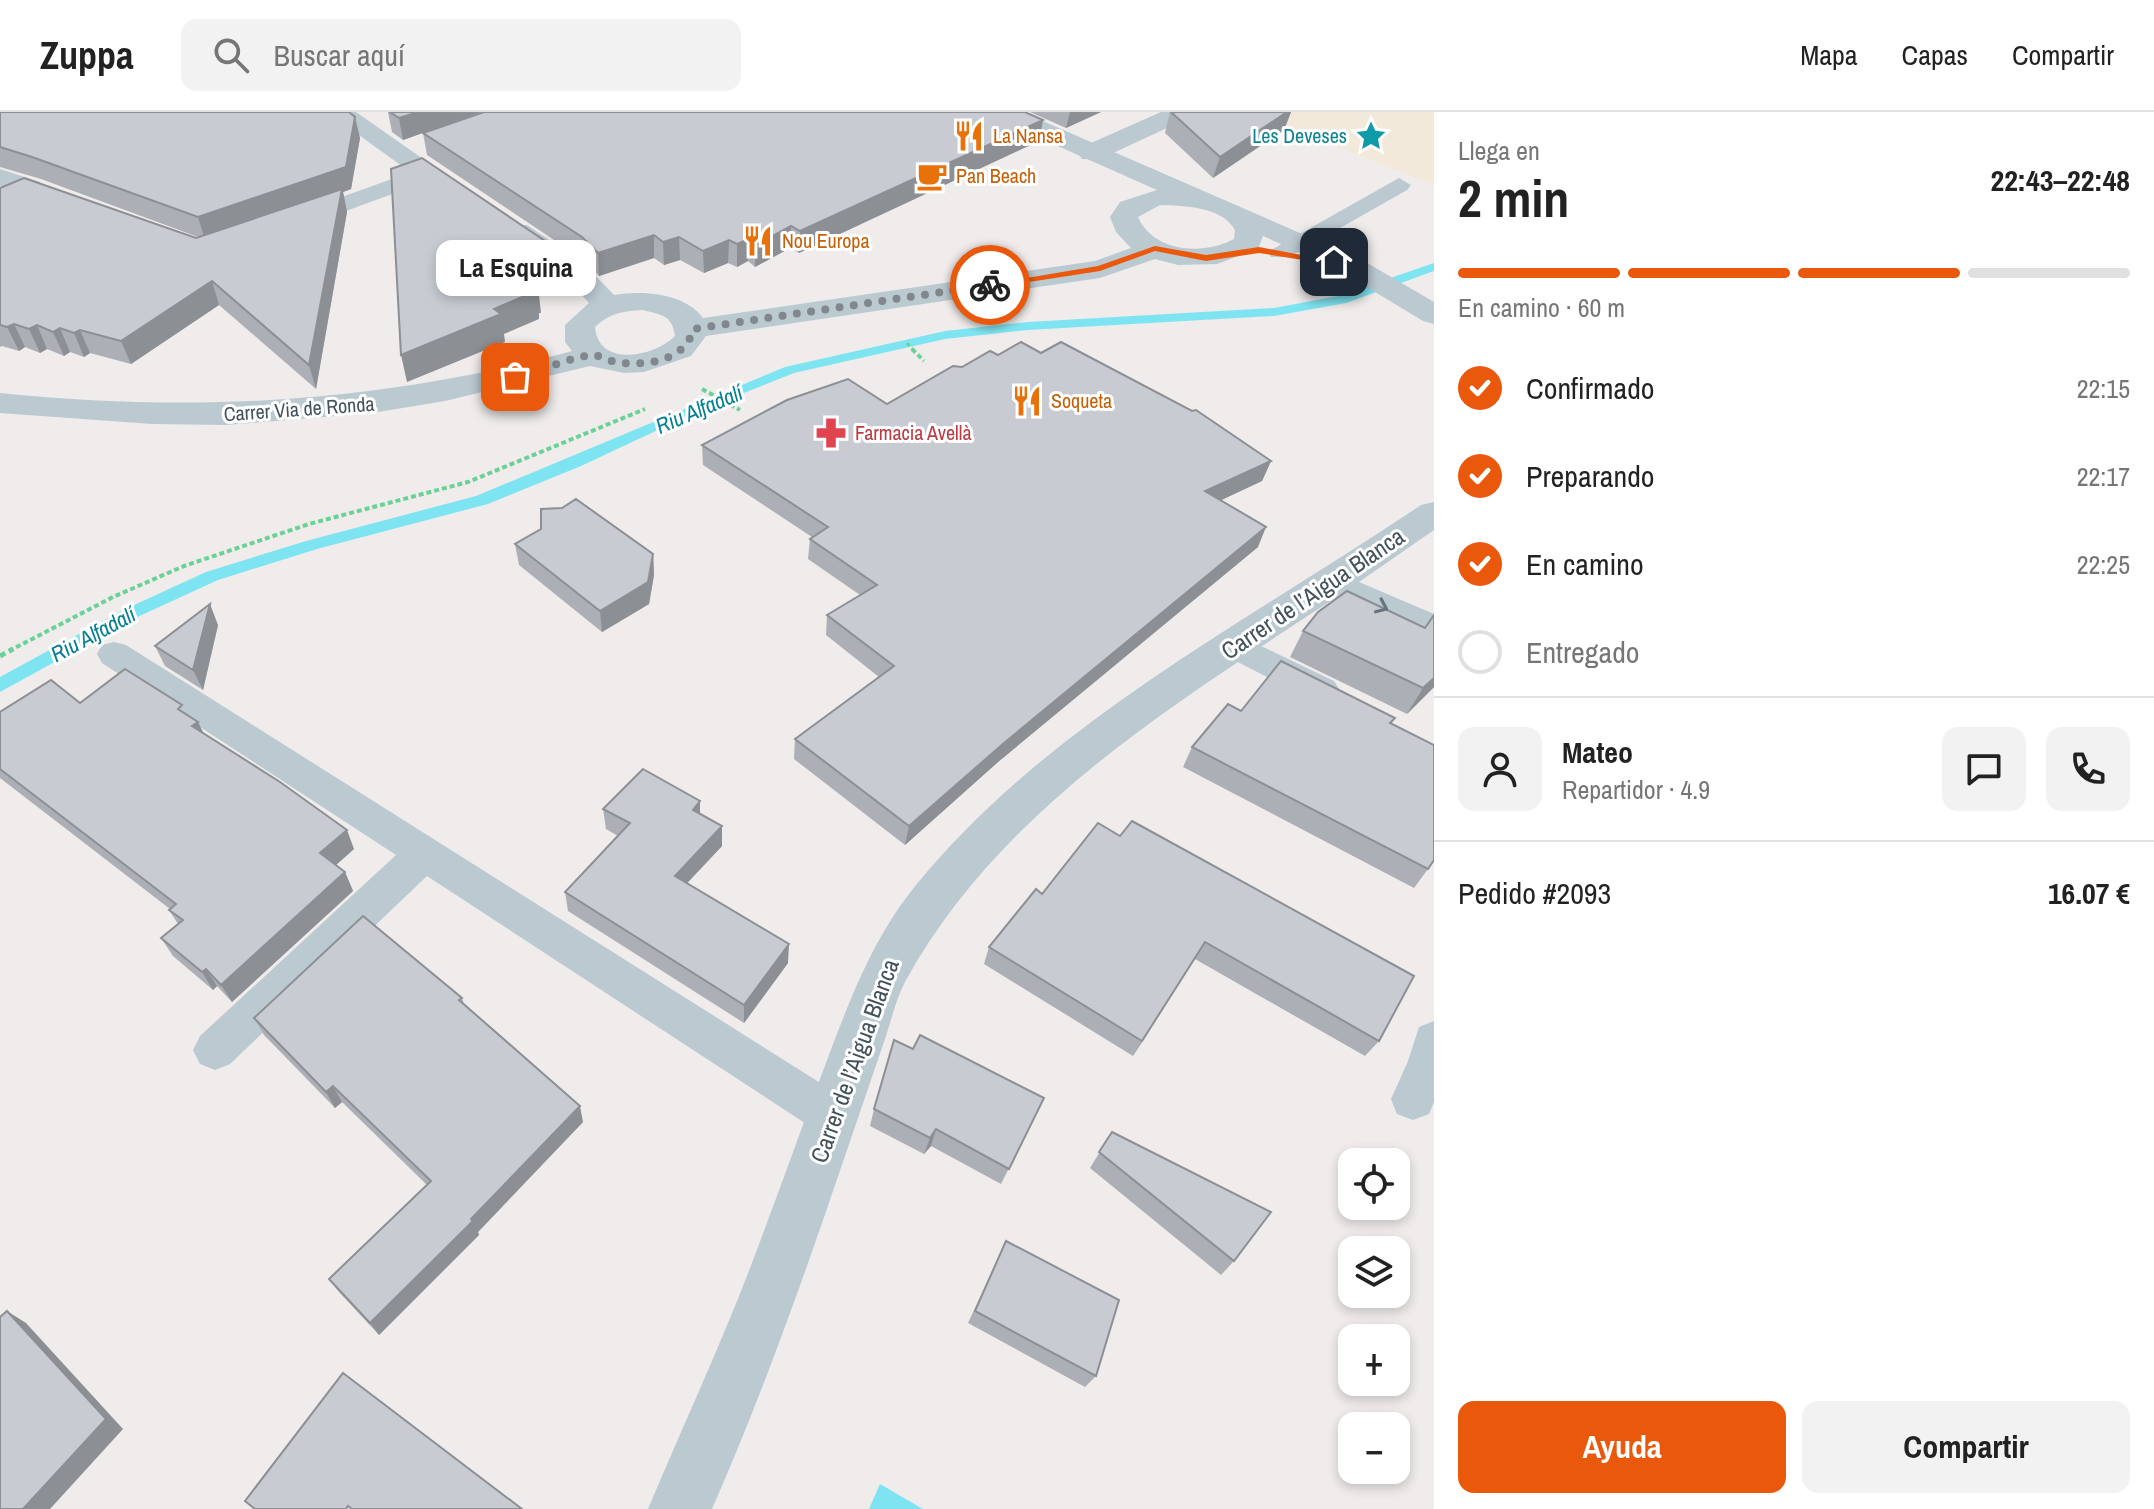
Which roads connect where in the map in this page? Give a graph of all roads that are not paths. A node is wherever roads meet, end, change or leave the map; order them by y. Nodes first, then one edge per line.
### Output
1 (339, 112) edge
2 (1001, 112) edge
3 (1182, 112) edge
4 (427, 143) dead end
5 (399, 153) junction
6 (1091, 153) junction
7 (428, 173) junction
8 (0, 177) edge
9 (1399, 185) dead end
10 (30, 188) junction
11 (59, 198) edge
12 (1202, 200) junction
13 (0, 204) edge
14 (1233, 212) junction
15 (270, 230) edge
16 (1290, 246) junction
17 (1155, 249) junction
18 (1239, 250) junction
19 (607, 305) junction
20 (1424, 308) edge
21 (693, 329) junction
22 (593, 355) junction
23 (0, 403) edge
24 (1434, 513) edge
25 (1330, 584) junction
26 (1434, 630) edge
27 (1236, 646) junction
28 (114, 654) dead end
29 (1349, 704) edge
30 (425, 853) junction
31 (1434, 1041) edge
32 (215, 1050) dead end
33 (1413, 1099) dead end
34 (833, 1116) junction
35 (680, 1509) edge

1 - 5 street
2 - 6 street
3 - 6 street
4 - 5 street
5 - 7 street
6 - 12 street
7 - 15 lane
7 - 19 street
8 - 10 street
9 - 16 lane
10 - 11 lane
10 - 13 street
12 - 14 street
12 - 17 street
14 - 16 street
14 - 18 street
16 - 18 street
16 - 20 street
17 - 18 street
17 - 21 street
19 - 21 street
19 - 22 street
21 - 22 street
22 - 23 street, Carrer Via de Ronda
24 - 25 street, Carrer de l’Aigua Blanca
25 -> 26 street
25 - 27 street, Carrer de l’Aigua Blanca
27 - 29 lane
27 - 34 street, Carrer de l’Aigua Blanca
28 - 30 lane
30 - 32 lane
30 - 34 lane
31 - 33 lane
34 - 35 street, Carrer de l’Aigua Blanca

